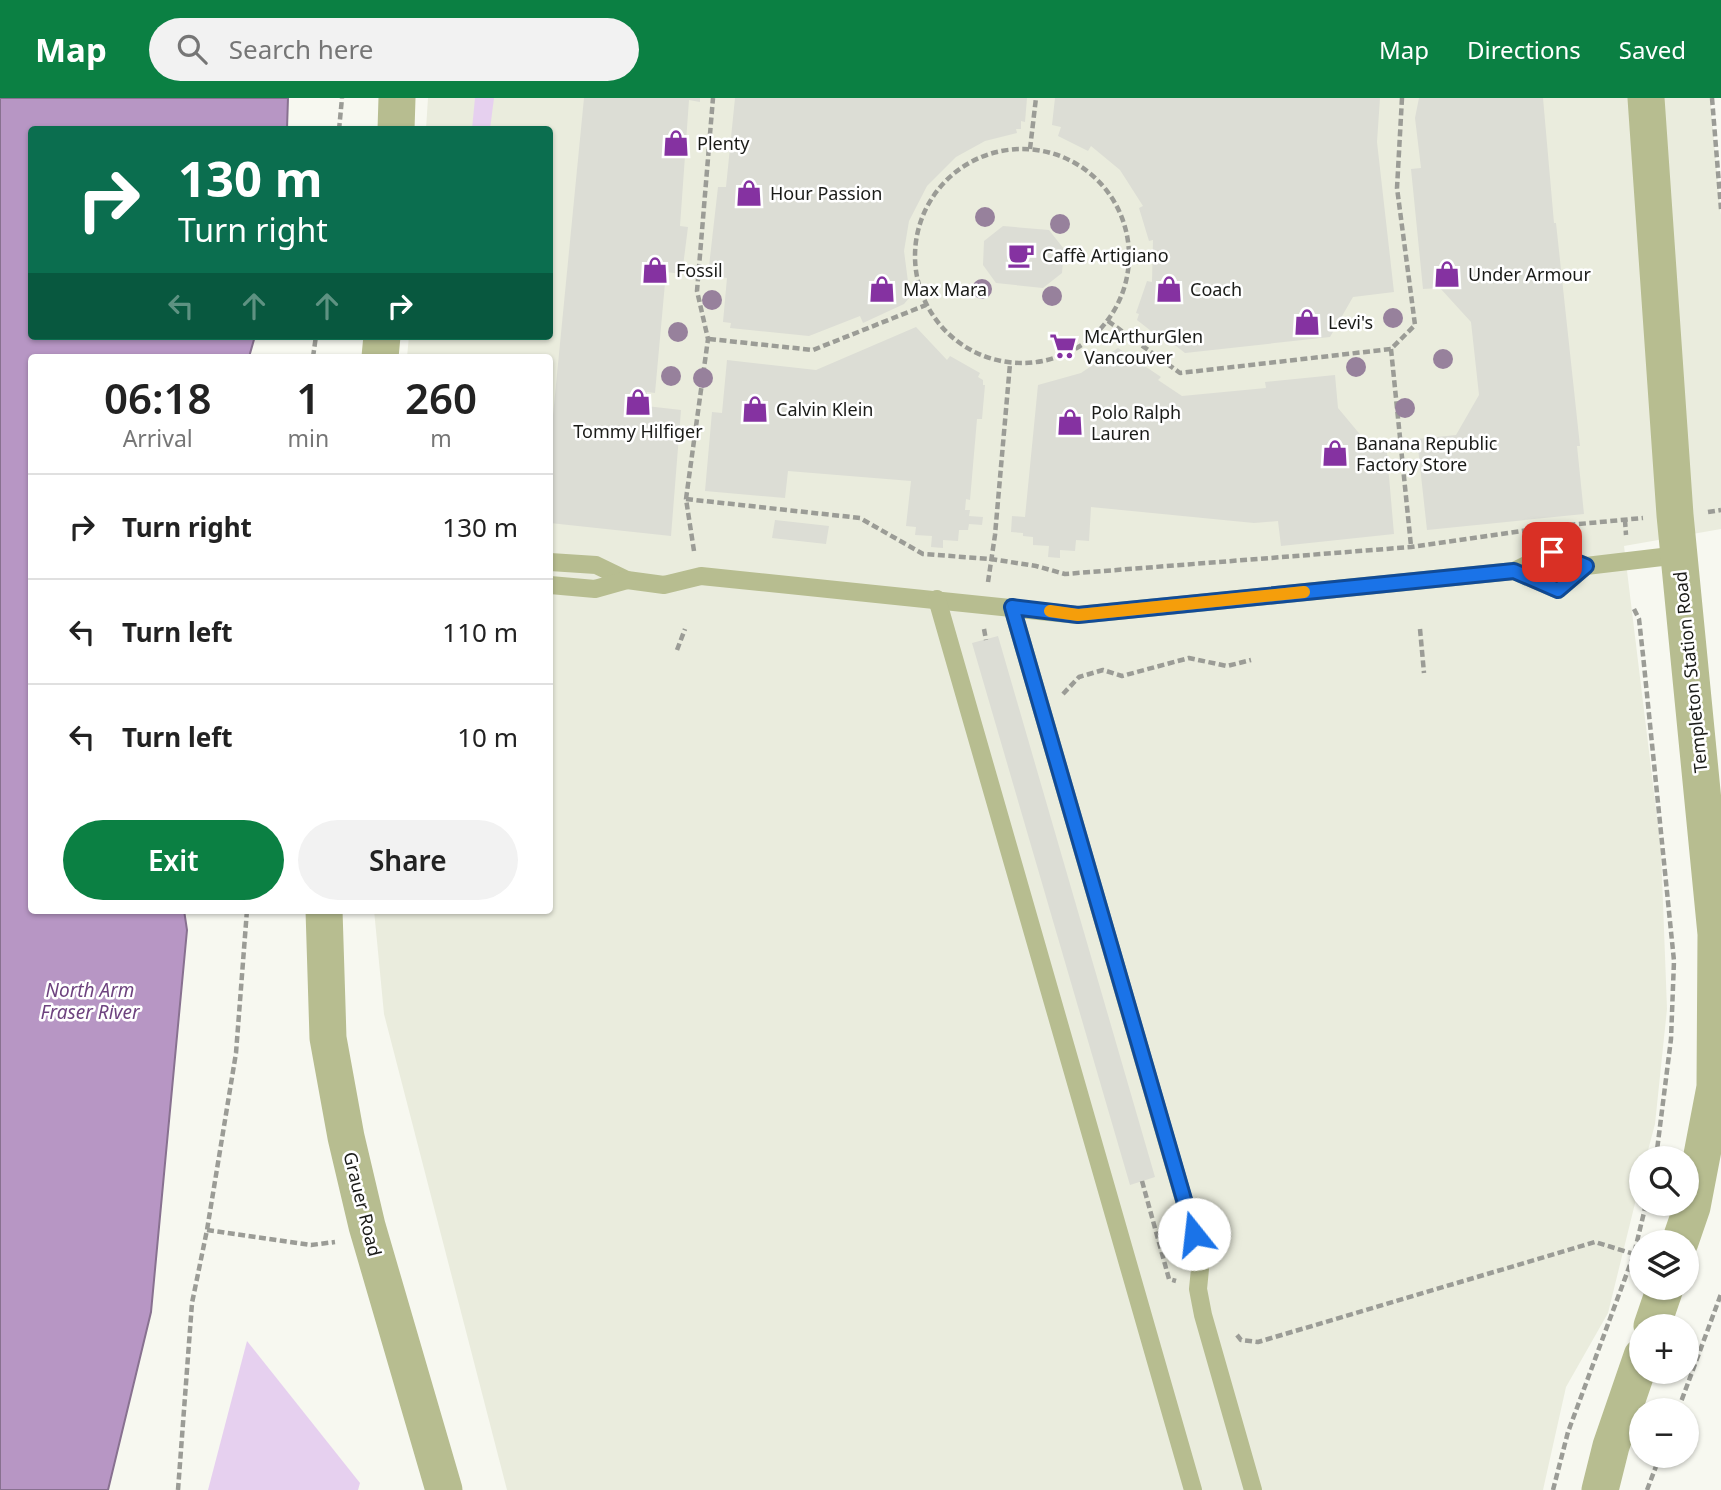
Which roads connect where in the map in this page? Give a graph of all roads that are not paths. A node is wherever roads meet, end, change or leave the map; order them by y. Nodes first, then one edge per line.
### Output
1 (397, 98) edge
2 (1646, 98) edge
3 (396, 126) edge
4 (1679, 555) junction
5 (553, 562) edge
6 (1586, 566) junction
7 (1514, 571) junction
8 (627, 580) junction
9 (553, 585) edge
10 (937, 599) junction
11 (1012, 607) junction
12 (324, 914) edge
13 (1684, 1230) edge
14 (1632, 1384) edge
15 (444, 1490) edge
16 (1193, 1490) edge
17 (1253, 1490) edge
18 (1600, 1490) edge

1 - 3 street
2 - 4 street, Templeton Station Road
4 - 6 lane
4 - 13 street, Templeton Station Road
5 - 8 lane
6 - 7 lane
6 - 7 lane
7 - 11 lane
8 - 9 lane
8 - 10 lane
10 - 11 lane
10 - 16 lane
11 - 17 lane
12 - 15 street, Grauer Road
14 - 18 street

